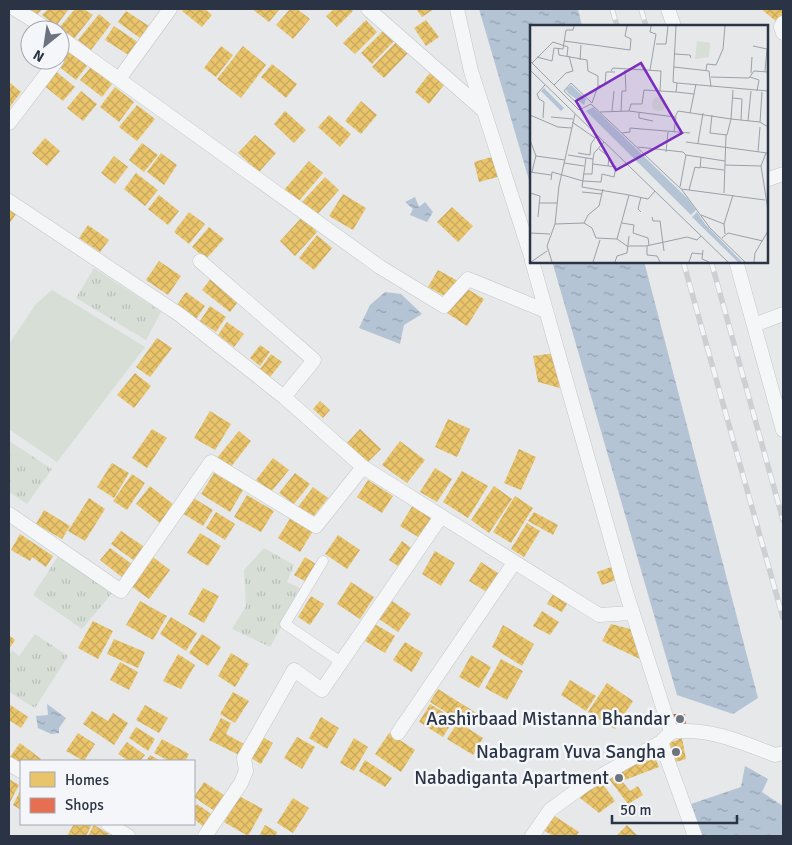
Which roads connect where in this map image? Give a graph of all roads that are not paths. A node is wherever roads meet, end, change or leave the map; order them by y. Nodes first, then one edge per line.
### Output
1 (15, 9) edge
2 (170, 9) edge
3 (368, 9) edge
4 (457, 9) edge
5 (668, 9) edge
6 (33, 20) edge
7 (783, 23) edge
8 (674, 25) edge
9 (783, 33) edge
10 (70, 44) edge
11 (49, 70) edge
12 (120, 79) junction
13 (483, 109) junction
14 (9, 123) edge
15 (783, 174) edge
16 (767, 180) edge
17 (9, 201) edge
18 (530, 253) edge
19 (200, 261) dead end
20 (532, 262) edge
21 (736, 262) edge
22 (546, 311) junction
23 (783, 314) edge
24 (754, 325) junction
25 (284, 397) junction
26 (782, 421) edge
27 (363, 467) junction
28 (9, 514) edge
29 (440, 518) junction
30 (323, 561) dead end
31 (514, 562) junction
32 (632, 613) junction
33 (341, 662) junction
34 (398, 733) dead end
35 (666, 737) junction
36 (781, 757) edge
37 (9, 764) edge
38 (20, 770) edge
39 (110, 825) edge
40 (128, 836) edge
41 (205, 836) edge
42 (532, 836) edge
43 (695, 836) edge

1 - 6 street
2 - 12 street
3 - 13 street
4 - 13 street
5 - 8 street
7 - 9 street
10 - 12 street
11 - 14 street
12 - 22 street
13 - 18 street
15 - 16 street
17 - 25 street
19 - 25 street
20 - 22 street
21 - 24 street
22 - 32 street
23 - 24 street
24 - 26 street
25 - 27 street
27 - 28 street
27 - 29 street
29 - 31 street
29 - 33 street
30 - 33 street
31 - 32 street
31 - 34 street
32 - 35 street
33 - 41 street
35 - 36 street
35 - 42 street
35 - 43 street
37 - 38 street
39 - 40 street

